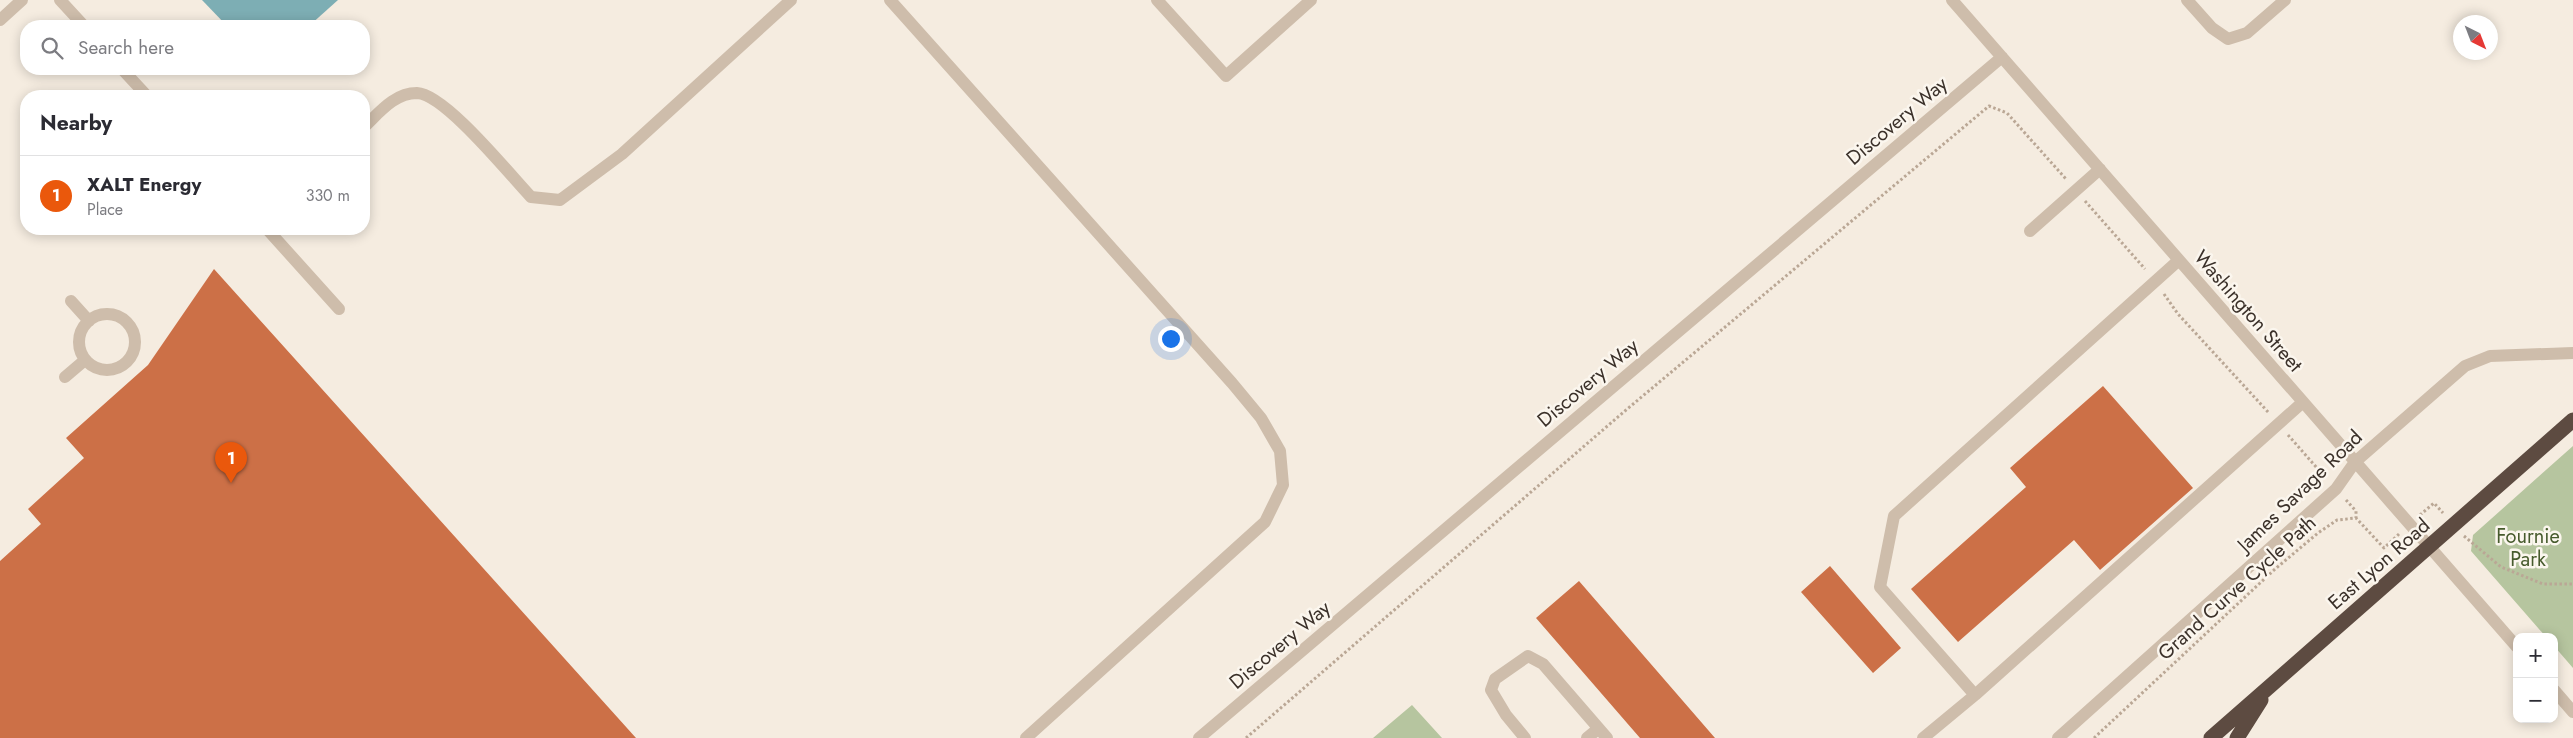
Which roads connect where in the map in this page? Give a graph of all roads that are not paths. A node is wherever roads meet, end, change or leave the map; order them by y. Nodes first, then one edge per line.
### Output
1 (22, 0) edge
2 (60, 0) edge
3 (791, 0) edge
4 (890, 0) edge
5 (1157, 0) edge
6 (1311, 0) edge
7 (1952, 0) edge
8 (2187, 0) edge
9 (2285, 0) edge
10 (0, 20) edge
11 (78, 20) edge
12 (2002, 57) junction
13 (128, 75) edge
14 (141, 90) edge
15 (370, 122) edge
16 (2100, 169) junction
17 (2030, 231) dead end
18 (272, 235) edge
19 (2179, 260) junction
20 (71, 301) dead end
21 (339, 309) dead end
22 (89, 320) junction
23 (2573, 353) edge
24 (85, 360) junction
25 (65, 377) dead end
26 (2303, 402) junction
27 (2573, 420) edge
28 (2356, 462) junction
29 (2429, 546) junction
30 (2513, 642) edge
31 (2268, 688) junction
32 (1975, 695) junction
33 (2558, 695) edge
34 (2573, 712) edge
35 (1603, 733) edge
36 (1026, 738) edge
37 (1199, 738) edge
38 (1525, 738) edge
39 (1587, 738) edge
40 (1923, 738) edge
41 (2058, 738) edge
42 (2211, 738) edge
43 (2237, 738) edge

1 - 10 street
2 - 11 street
3 - 15 street
4 - 36 street
5 - 6 street
7 - 12 street, Washington Street
8 - 9 street
12 - 16 street, Washington Street
12 - 37 street, Discovery Way
13 - 14 street
16 - 17 street
16 - 19 street, Washington Street
18 - 21 street
19 - 26 street, Washington Street
19 - 32 street
20 - 22 street
22 - 24 street
22 - 24 street
23 - 28 street, James Savage Road
24 - 25 street
26 - 28 street, Washington Street
26 - 32 street
27 - 29 highway, East Lyon Road
28 - 29 street, Washington Street
28 - 41 street, James Savage Road
29 - 30 street, Washington Street
29 - 31 highway, East Lyon Road
31 - 42 highway, East Lyon Road
31 - 43 highway
32 - 40 street
33 - 34 street
35 - 38 street
35 - 39 street

